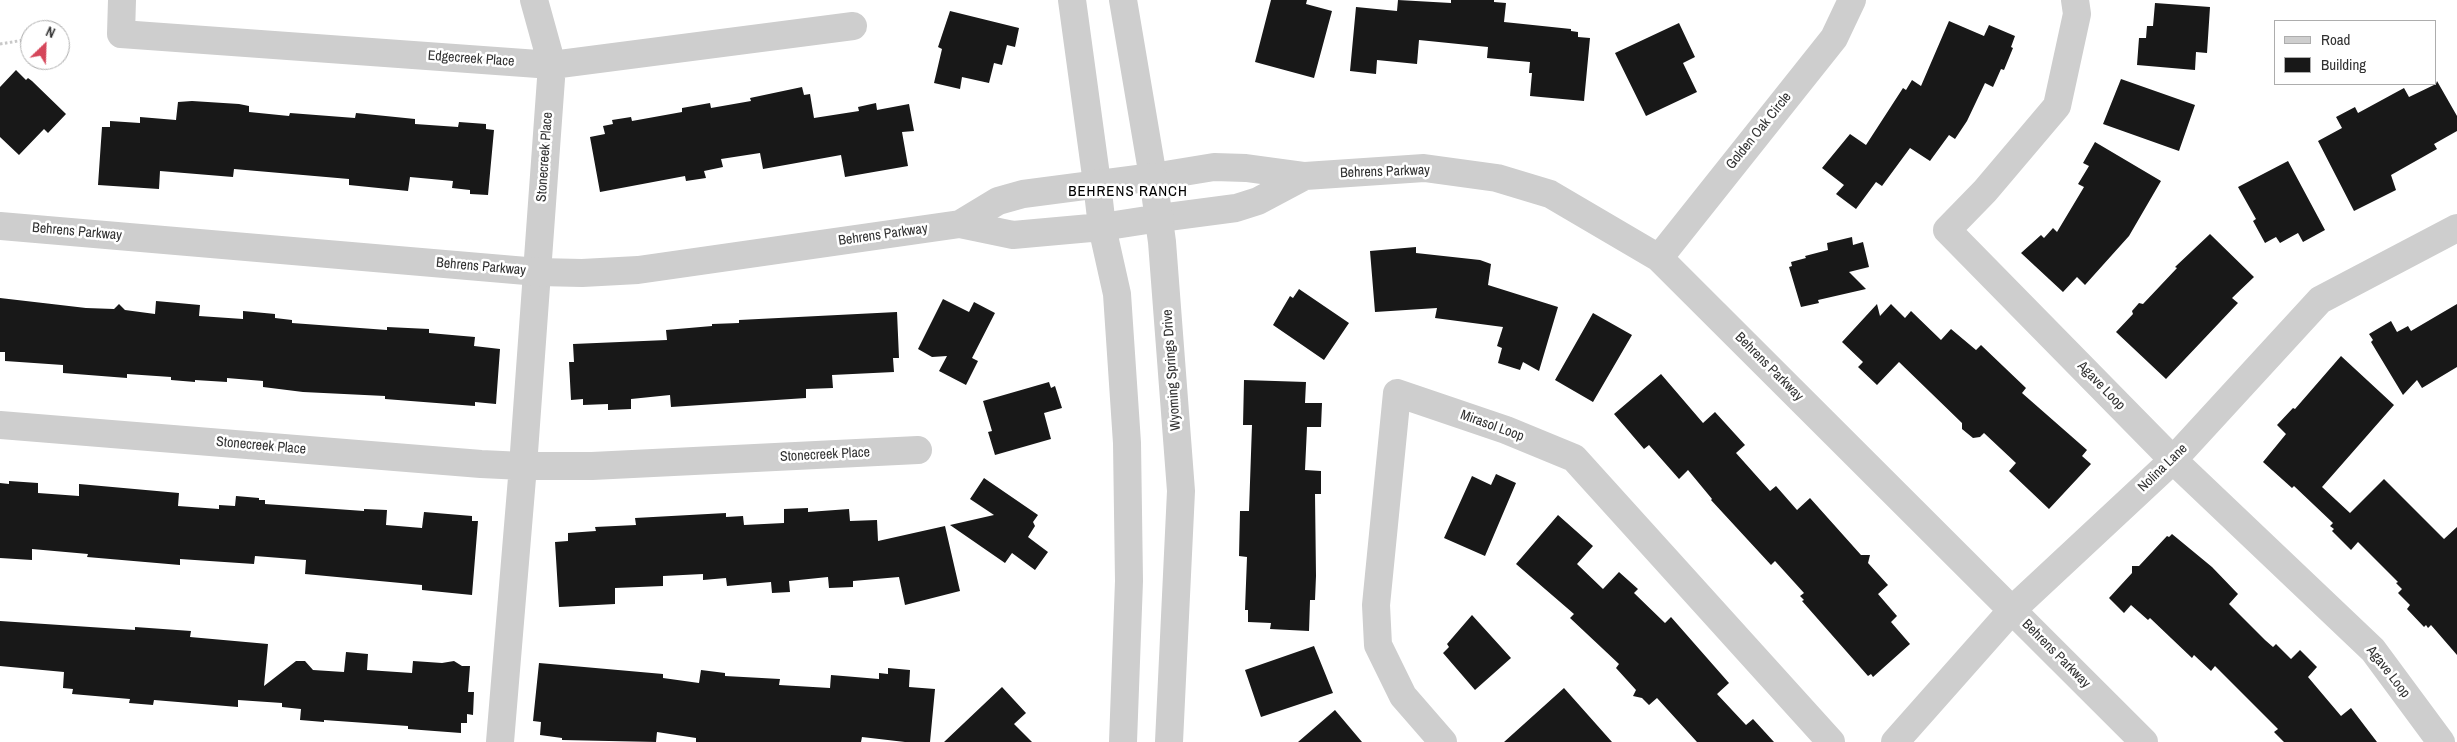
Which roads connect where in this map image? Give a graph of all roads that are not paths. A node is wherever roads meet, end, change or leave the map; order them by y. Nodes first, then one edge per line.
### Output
1 (122, 0) edge
2 (534, 0) edge
3 (1072, 0) edge
4 (1123, 0) edge
5 (1852, 0) edge
6 (2075, 0) edge
7 (853, 26) dead end
8 (552, 65) junction
9 (1305, 176) junction
10 (1153, 177) junction
11 (1097, 183) junction
12 (1160, 218) junction
13 (960, 224) junction
14 (0, 226) edge
15 (1102, 227) junction
16 (2457, 228) edge
17 (1659, 258) junction
18 (538, 272) junction
19 (0, 425) edge
20 (918, 450) dead end
21 (2173, 460) junction
22 (523, 466) junction
23 (2012, 610) junction
24 (500, 742) edge
25 (1123, 742) edge
26 (1169, 742) edge
27 (1444, 742) edge
28 (1831, 742) edge
29 (1895, 742) edge
30 (2144, 742) edge
31 (2441, 742) edge

1 - 8 street, Edgecreek Place
2 - 8 street, Stonecreek Place
3 - 11 street
4 - 10 street, Wyoming Springs Drive
5 - 17 street, Golden Oak Circle
6 - 21 street, Agave Loop
7 - 8 street, Edgecreek Place
8 - 18 street, Stonecreek Place
9 - 10 street, Behrens Parkway
9 - 12 street, Behrens Parkway
9 - 17 street, Behrens Parkway
10 - 11 street, Behrens Parkway
10 - 12 street, Wyoming Springs Drive
11 - 13 street, Behrens Parkway
11 - 15 street
12 - 15 street, Behrens Parkway
12 - 26 street, Wyoming Springs Drive
13 - 15 street, Behrens Parkway
13 - 18 street, Behrens Parkway
14 - 18 street, Behrens Parkway
15 - 25 street
16 - 21 street, Nolina Lane
17 - 23 street, Behrens Parkway
18 - 22 street, Stonecreek Place
19 - 22 street, Stonecreek Place
20 - 22 street, Stonecreek Place
21 - 23 street, Nolina Lane
21 - 31 street, Agave Loop
22 - 24 street, Stonecreek Place
23 - 29 street, Nolina Lane
23 - 30 street, Behrens Parkway
27 - 28 street, Mirasol Loop

